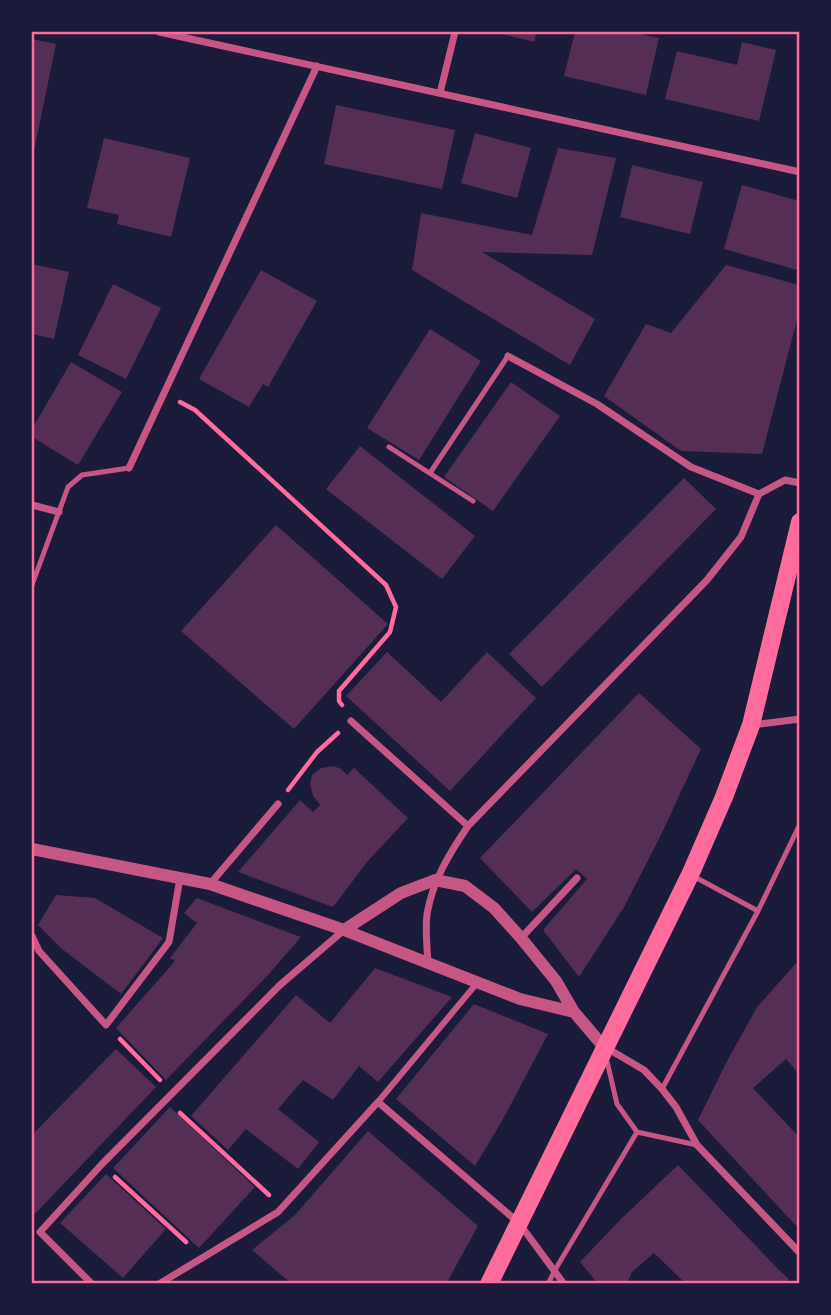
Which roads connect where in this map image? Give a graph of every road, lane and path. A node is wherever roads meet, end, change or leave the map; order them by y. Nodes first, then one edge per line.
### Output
1 (159, 32) edge
2 (455, 32) edge
3 (317, 66) junction
4 (440, 93) junction
5 (800, 172) edge
6 (508, 356) joint
7 (164, 393) junction
8 (389, 447) dead end
9 (129, 468) joint
10 (430, 473) junction
11 (800, 483) edge
12 (759, 495) junction
13 (473, 501) dead end
14 (32, 505) edge
15 (59, 512) junction
16 (800, 522) edge
17 (32, 585) edge
18 (800, 719) edge
19 (351, 721) junction
20 (751, 725) junction
21 (278, 804) joint
22 (800, 824) edge
23 (468, 826) junction
24 (32, 849) edge
25 (690, 874) junction
26 (180, 878) junction
27 (577, 878) dead end
28 (435, 880) junction
29 (210, 884) junction
30 (758, 911) junction
31 (344, 930) junction
32 (32, 936) edge
33 (521, 938) junction
34 (428, 964) junction
35 (477, 983) junction
36 (573, 1012) junction
37 (106, 1025) junction
38 (604, 1047) junction
39 (662, 1089) junction
40 (173, 1093) junction
41 (166, 1100) junction
42 (378, 1102) junction
43 (637, 1132) junction
44 (697, 1145) junction
45 (102, 1164) junction
46 (283, 1207) junction
47 (519, 1223) junction
48 (800, 1253) edge
49 (202, 1257) junction
50 (555, 1270) junction
51 (92, 1283) edge
52 (159, 1283) edge
53 (489, 1283) edge
54 (548, 1283) edge
55 (564, 1283) edge

1 - 3 street
2 - 4 street
3 - 4 street
3 - 7 street
4 - 5 street
6 - 10 lane
6 - 12 street
7 - 9 street
7 - 19 path
8 - 10 lane
9 - 15 lane
10 - 13 lane
11 - 12 street
12 - 23 street
14 - 15 street
15 - 17 lane
16 - 20 main road
18 - 20 street
19 - 21 path
19 - 23 street
20 - 25 main road
21 - 29 street
22 - 30 lane
23 - 28 street
24 - 26 street
25 - 30 lane
25 - 38 main road
26 - 29 street
26 - 37 street
27 - 33 street
28 - 31 street
28 - 33 street
28 - 34 street
29 - 31 street
30 - 39 lane
31 - 34 street
31 - 40 street
32 - 37 street
33 - 36 street
34 - 35 street
35 - 36 street
35 - 42 street
36 - 38 street
37 - 40 path
38 - 39 street
38 - 43 lane
38 - 47 main road
39 - 44 street
40 - 41 street
41 - 45 street
41 - 46 path
42 - 46 street
42 - 47 street
43 - 44 lane
43 - 50 lane
44 - 48 street
45 - 49 path
45 - 51 street
46 - 49 street
47 - 50 street
47 - 53 main road
49 - 52 street
50 - 54 lane
50 - 55 street

